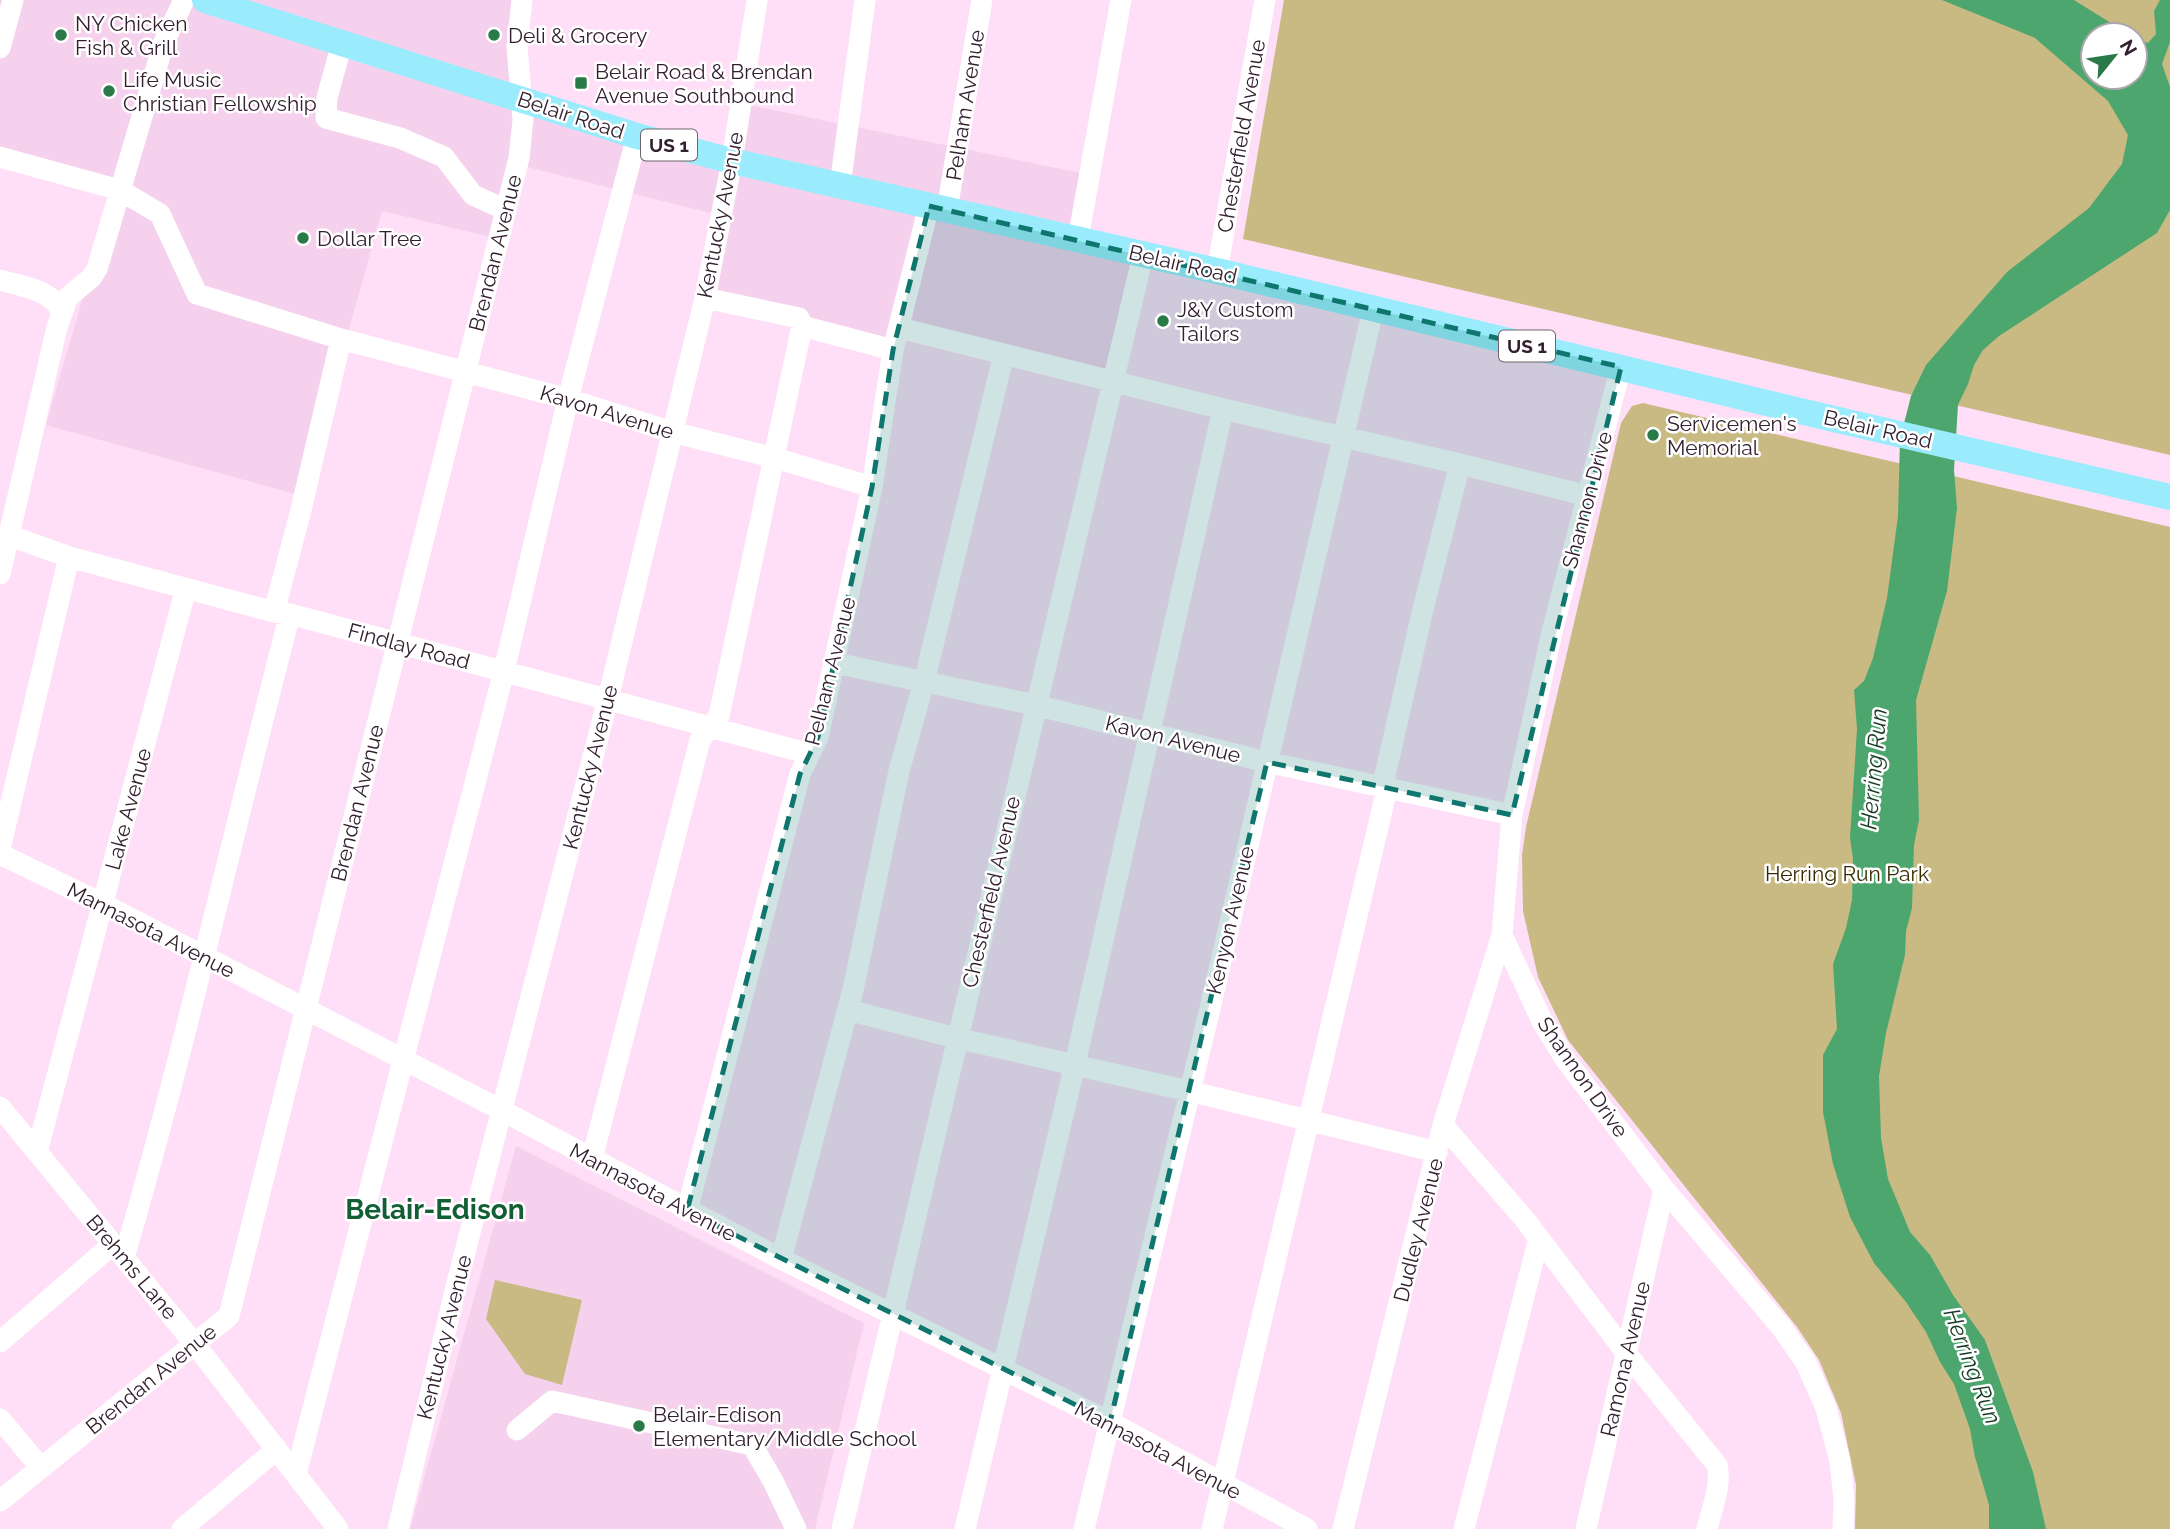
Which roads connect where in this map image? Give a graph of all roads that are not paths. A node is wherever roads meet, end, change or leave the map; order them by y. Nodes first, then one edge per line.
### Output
1 (13, 0) edge
2 (184, 0) edge
3 (205, 0) edge
4 (522, 0) edge
5 (757, 0) edge
6 (865, 0) edge
7 (982, 0) edge
8 (1121, 0) edge
9 (1265, 0) edge
10 (341, 43) junction
11 (0, 48) edge
12 (520, 99) junction
13 (637, 136) junction
14 (0, 157) edge
15 (732, 161) junction
16 (840, 186) junction
17 (120, 190) junction
18 (938, 208) junction
19 (506, 210) junction
20 (1078, 239) junction
21 (1143, 255) junction
22 (1217, 271) junction
23 (0, 280) edge
24 (705, 298) junction
25 (1373, 310) junction
26 (62, 312) junction
27 (802, 326) junction
28 (900, 328) junction
29 (341, 339) junction
30 (893, 350) junction
31 (1004, 354) junction
32 (1621, 368) junction
33 (466, 373) junction
34 (1112, 381) junction
35 (568, 399) junction
36 (1223, 409) junction
37 (673, 432) junction
38 (1342, 436) junction
39 (775, 458) junction
40 (1460, 464) junction
41 (872, 487) junction
42 (1588, 496) junction
43 (2170, 497) edge
44 (8, 535) junction
45 (69, 557) junction
46 (0, 574) edge
47 (186, 588) junction
48 (282, 613) junction
49 (397, 643) junction
50 (835, 663) junction
51 (504, 671) junction
52 (924, 682) junction
53 (608, 699) junction
54 (1035, 705) junction
55 (710, 728) junction
56 (1149, 735) junction
57 (810, 754) junction
58 (1267, 762) junction
59 (1387, 789) junction
60 (1512, 814) junction
61 (0, 849) edge
62 (0, 854) edge
63 (103, 904) junction
64 (1502, 935) junction
65 (205, 957) junction
66 (305, 1009) junction
67 (848, 1010) junction
68 (956, 1038) junction
69 (403, 1061) junction
70 (1074, 1064) junction
71 (1189, 1091) junction
72 (0, 1107) edge
73 (503, 1111) junction
74 (1308, 1121) junction
75 (1443, 1125) junction
76 (37, 1152) junction
77 (1437, 1152) junction
78 (592, 1159) junction
79 (1664, 1189) junction
80 (687, 1211) junction
81 (1539, 1238) junction
82 (118, 1251) junction
83 (780, 1259) junction
84 (891, 1314) junction
85 (0, 1342) edge
86 (194, 1343) junction
87 (1627, 1354) junction
88 (1002, 1368) junction
89 (0, 1419) edge
90 (1110, 1422) junction
91 (517, 1430) dead end
92 (277, 1449) junction
93 (41, 1468) junction
94 (296, 1474) junction
95 (1222, 1485) junction
96 (0, 1501) edge
97 (181, 1529) edge
98 (338, 1529) edge
99 (398, 1529) edge
100 (796, 1529) edge
101 (842, 1529) edge
102 (965, 1529) edge
103 (1084, 1529) edge
104 (1212, 1529) edge
105 (1307, 1529) edge
106 (1343, 1529) edge
107 (1464, 1529) edge
108 (1586, 1529) edge
109 (1707, 1529) edge
110 (1843, 1529) edge

1 - 11 street
2 - 17 street
3 - 10 main road, Belair Road / US 1
4 - 12 street, Brendan Avenue
5 - 15 street, Kentucky Avenue
6 - 16 street
7 - 18 street, Pelham Avenue
8 - 20 street
9 - 22 street, Chesterfield Avenue
10 - 12 main road, Belair Road / US 1
10 - 19 street
12 - 13 main road, Belair Road / US 1
12 - 19 street, Brendan Avenue
13 - 15 main road, Belair Road / US 1
13 - 35 street
14 - 17 street, Kavon Avenue
15 - 16 main road, Belair Road / US 1
15 - 24 street, Kentucky Avenue
16 - 18 main road, Belair Road / US 1
17 - 26 street
17 - 29 street, Kavon Avenue
18 - 20 main road, Belair Road / US 1
18 - 28 street, Pelham Avenue
19 - 33 street, Brendan Avenue
20 - 21 main road, Belair Road / US 1
21 - 22 main road, Belair Road / US 1
21 - 34 street, Chesterfield Avenue
22 - 25 main road, Belair Road / US 1
23 - 26 street
24 - 27 street
24 - 37 street, Kentucky Avenue
25 - 32 main road, Belair Road / US 1
25 - 38 street, Kenyon Avenue
26 - 44 street
27 - 30 street
27 - 39 street
28 - 30 street, Pelham Avenue
28 - 31 street
29 - 33 street, Kavon Avenue
29 - 48 street
30 - 41 street, Pelham Avenue
31 - 34 street
31 - 52 street
32 - 42 street, Shannon Drive
32 - 43 main road, Belair Road / US 1
33 - 35 street, Kavon Avenue
33 - 49 street, Brendan Avenue
34 - 36 street
34 - 54 street, Chesterfield Avenue
35 - 37 street, Kavon Avenue
35 - 51 street
36 - 38 street
36 - 56 street
37 - 39 street, Kavon Avenue
37 - 53 street, Kentucky Avenue
38 - 40 street
38 - 58 street, Kenyon Avenue
39 - 41 street, Kavon Avenue
39 - 55 street
40 - 42 street
40 - 59 street
41 - 50 street, Pelham Avenue
42 - 60 street, Shannon Drive
44 - 45 street, Findlay Road
44 - 46 street
45 - 47 street, Findlay Road
45 - 61 street
47 - 48 street, Findlay Road
47 - 63 street, Lake Avenue
48 - 49 street, Findlay Road
48 - 65 street
49 - 51 street, Findlay Road
49 - 66 street, Brendan Avenue
50 - 52 street, Kavon Avenue
50 - 57 street, Pelham Avenue
51 - 53 street, Findlay Road
51 - 69 street
52 - 54 street, Kavon Avenue
52 - 67 street
53 - 55 street, Findlay Road
53 - 73 street, Kentucky Avenue
54 - 56 street, Kavon Avenue
54 - 68 street, Chesterfield Avenue
55 - 57 street, Findlay Road
55 - 78 street
56 - 58 street, Kavon Avenue
56 - 70 street
57 - 80 street, Pelham Avenue
58 - 59 street, Kavon Avenue
58 - 71 street, Kenyon Avenue
59 - 60 street, Kavon Avenue
59 - 74 street
60 - 64 street, Shannon Drive
62 - 63 street, Mannasota Avenue
63 - 65 street, Mannasota Avenue
63 - 76 street, Lake Avenue
64 - 75 street, Dudley Avenue
64 - 79 street, Shannon Drive
65 - 66 street, Mannasota Avenue
65 - 82 street
66 - 69 street, Mannasota Avenue
66 - 86 street, Brendan Avenue
67 - 68 street
67 - 83 street
68 - 70 street
68 - 84 street, Chesterfield Avenue
69 - 73 street, Mannasota Avenue
69 - 94 street
70 - 71 street
70 - 88 street
71 - 74 street
71 - 90 street, Kenyon Avenue
72 - 76 street, Brehms Lane
73 - 78 street, Mannasota Avenue
73 - 99 street, Kentucky Avenue
74 - 77 street
74 - 95 street
75 - 77 street, Dudley Avenue
75 - 81 street
76 - 82 street, Brehms Lane
77 - 106 street, Dudley Avenue
78 - 80 street, Mannasota Avenue
79 - 87 street, Ramona Avenue
79 - 110 street, Shannon Drive
80 - 83 street, Mannasota Avenue
81 - 87 street
81 - 107 street
82 - 85 street
82 - 86 street, Brehms Lane
83 - 84 street, Mannasota Avenue
84 - 88 street, Mannasota Avenue
84 - 101 street, Chesterfield Avenue
86 - 92 street, Brehms Lane
86 - 93 street, Brendan Avenue
87 - 108 street, Ramona Avenue
87 - 109 street
88 - 90 street, Mannasota Avenue
88 - 102 street
89 - 93 street
90 - 95 street, Mannasota Avenue
90 - 103 street, Kenyon Avenue
91 - 100 street
92 - 94 street, Brehms Lane
92 - 97 street
93 - 96 street, Brendan Avenue
94 - 98 street, Brehms Lane
95 - 104 street
95 - 105 street, Mannasota Avenue

